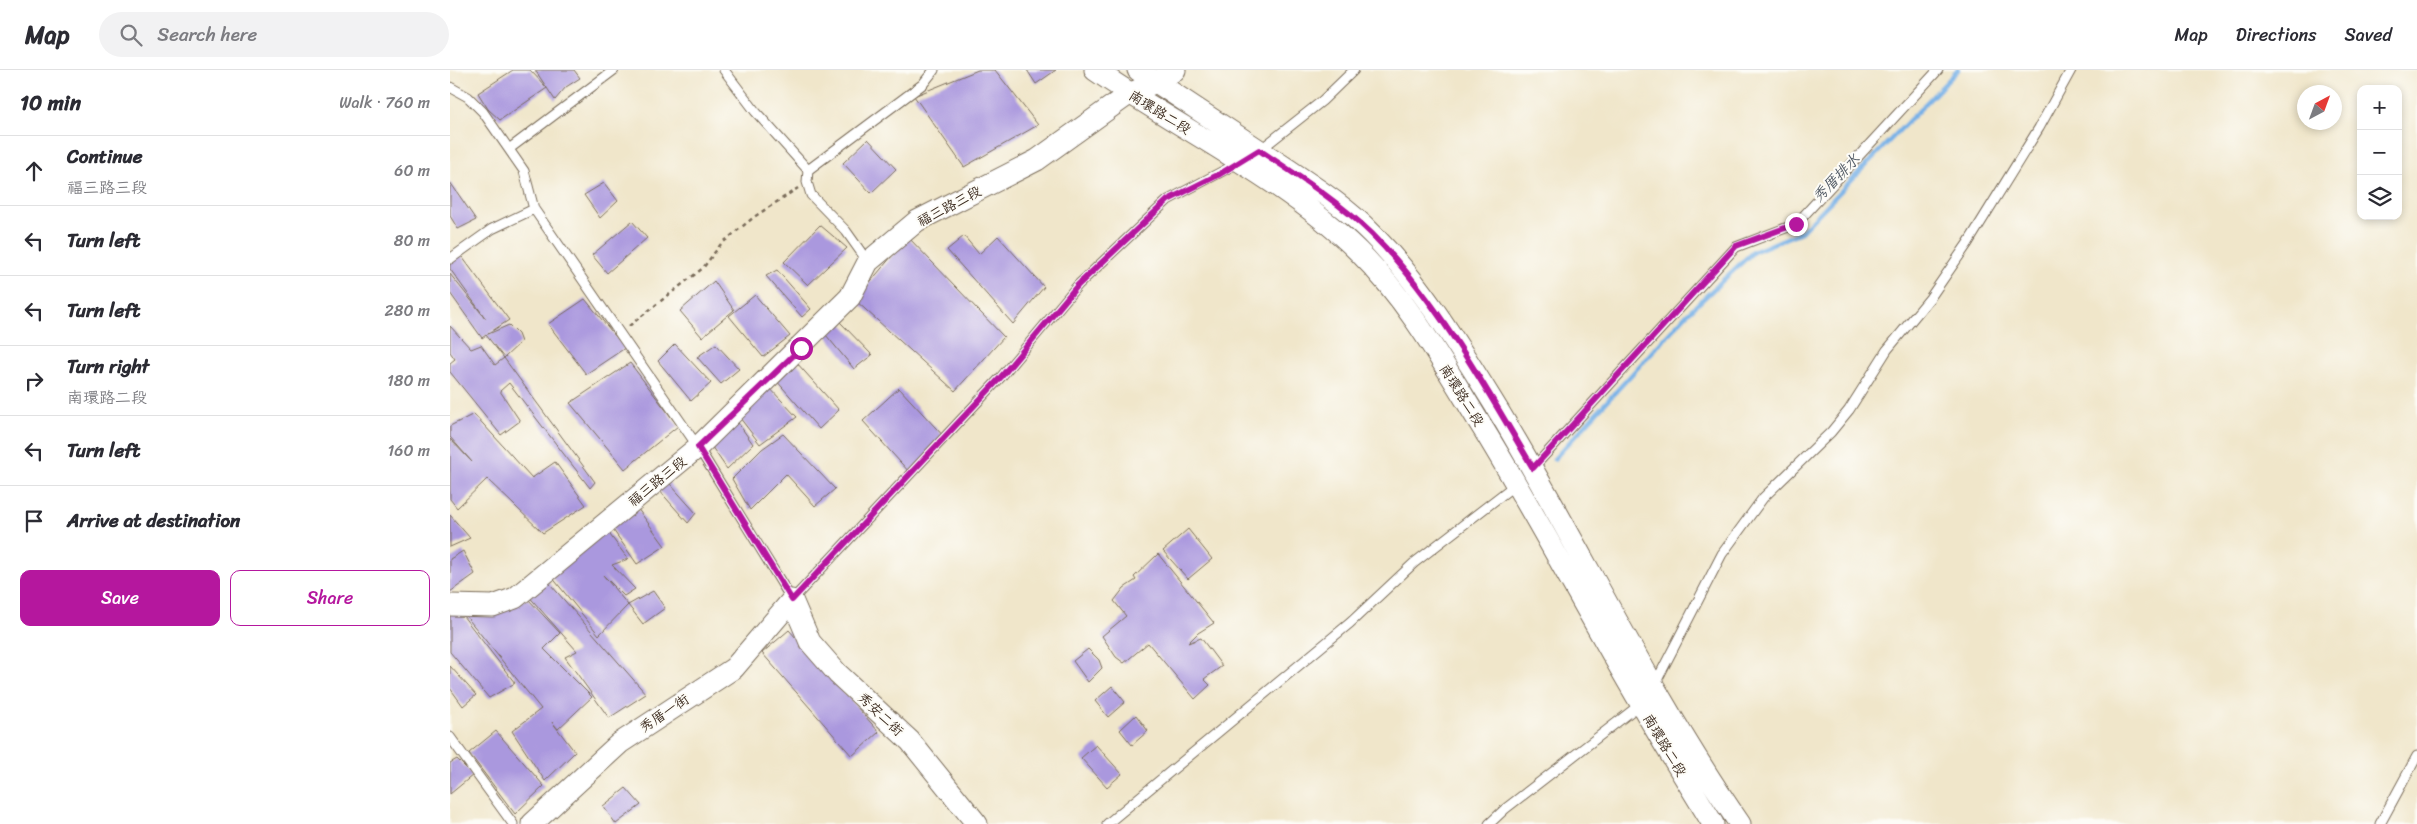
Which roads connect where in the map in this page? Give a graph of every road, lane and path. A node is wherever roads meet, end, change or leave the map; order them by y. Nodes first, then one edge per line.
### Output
1 (614, 70) edge
2 (724, 70) edge
3 (934, 70) edge
4 (1095, 70) edge
5 (1138, 70) edge
6 (1175, 70) edge
7 (1354, 70) edge
8 (1938, 70) edge
9 (2071, 70) edge
10 (1156, 82) junction
11 (450, 87) edge
12 (1129, 94) junction
13 (509, 149) junction
14 (1250, 156) junction
15 (808, 170) junction
16 (807, 182) junction
17 (534, 209) junction
18 (450, 259) edge
19 (868, 262) junction
20 (618, 334) junction
21 (698, 447) junction
22 (1525, 476) junction
23 (792, 600) junction
24 (450, 605) edge
25 (1654, 686) junction
26 (1641, 704) junction
27 (450, 737) edge
28 (2417, 756) edge
29 (513, 824) edge
30 (532, 824) edge
31 (977, 824) edge
32 (1107, 824) edge
33 (1489, 824) edge
34 (1713, 824) edge
35 (1740, 824) edge
36 (2380, 824) edge

1 - 13 lane
2 - 15 lane
3 - 15 lane
4 - 12 street, 南環路二段
5 - 10 street, 南環路二段
6 - 10 street, 福三路三段
7 - 14 lane
8 - 22 lane
9 - 25 lane
10 - 12 street, 福三路三段
10 - 14 street, 南環路二段
11 - 13 lane
12 - 14 street, 南環路二段
12 - 19 street, 福三路三段
13 - 17 lane
14 - 22 street, 南環路二段
14 - 23 lane
15 - 16 lane
16 - 19 lane
16 - 20 path
17 - 18 lane
17 - 20 lane
19 - 21 street, 福三路三段
20 - 21 lane
21 - 23 lane
21 - 24 street, 福三路三段
22 - 25 street, 南環路二段
22 - 26 street, 南環路二段
22 - 32 lane
23 - 30 street, 秀厝一街
23 - 31 street, 秀安二街
25 - 26 lane
25 - 35 street, 南環路二段
26 - 33 lane
26 - 34 street, 南環路二段
27 - 29 lane
28 - 36 lane

